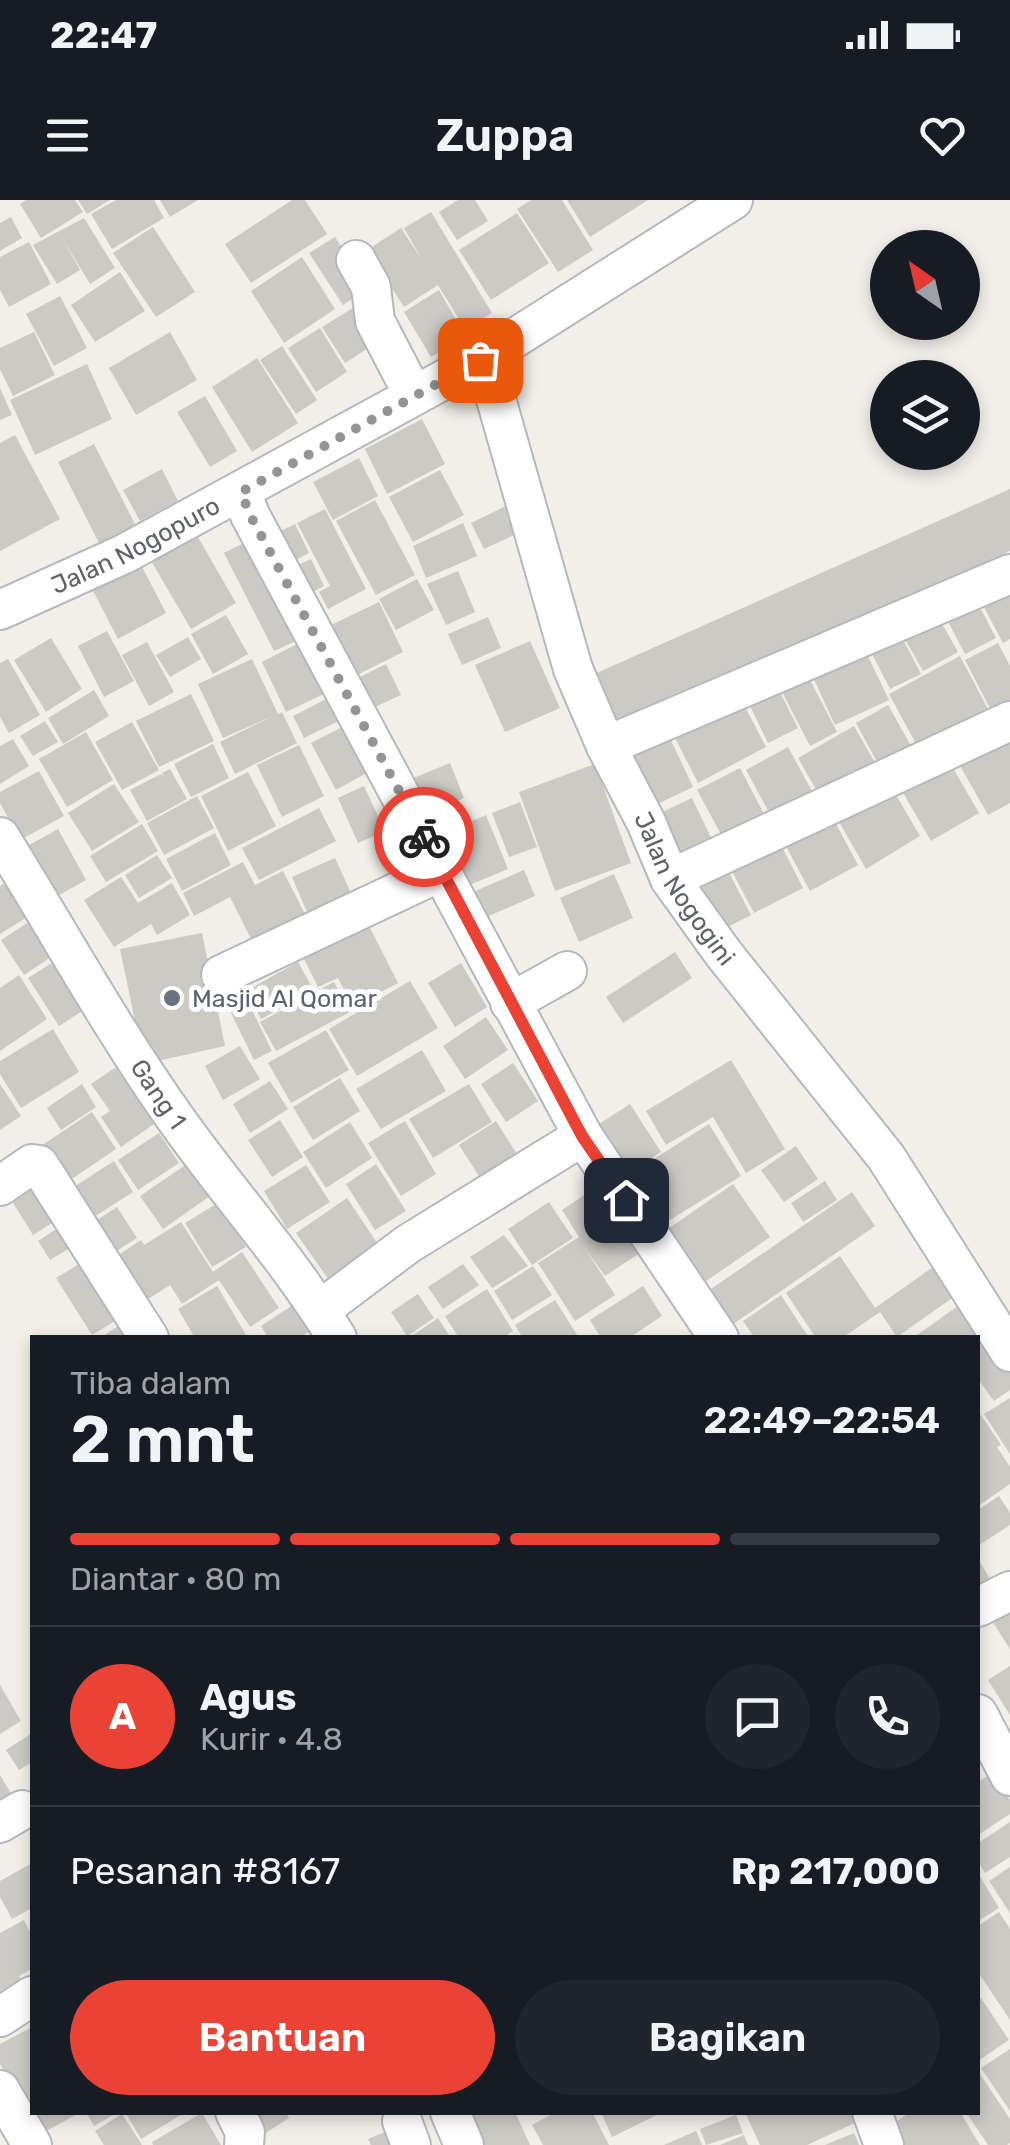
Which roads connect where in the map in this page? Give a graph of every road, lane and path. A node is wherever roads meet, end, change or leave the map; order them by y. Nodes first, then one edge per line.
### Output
1 (733, 200) edge
2 (692, 211) edge
3 (356, 260) dead end
4 (480, 360) junction
5 (413, 394) junction
6 (241, 492) junction
7 (1010, 574) edge
8 (0, 610) edge
9 (1010, 721) edge
10 (606, 746) junction
11 (0, 837) edge
12 (442, 871) junction
13 (670, 879) junction
14 (567, 972) dead end
15 (221, 975) dead end
16 (510, 1003) junction
17 (582, 1136) junction
18 (0, 1186) edge
19 (328, 1324) edge
20 (146, 1335) edge
21 (717, 1335) edge
22 (1010, 1352) edge
23 (1010, 1591) edge
24 (980, 1606) edge
25 (980, 1719) edge
26 (1000, 1765) edge
27 (30, 1997) edge
28 (0, 2017) edge
29 (0, 2090) edge
30 (451, 2115) edge
31 (873, 2115) edge
32 (32, 2145) edge
33 (464, 2145) edge
34 (884, 2145) edge

1 - 2 street, Jalan Nogopuro
2 - 4 street, Jalan Nogopuro
3 - 5 street
4 - 5 street, Jalan Nogopuro
4 - 10 street, Jalan Nogogini
5 - 6 street, Jalan Nogopuro
6 - 8 street, Jalan Nogopuro
6 - 12 street
7 - 10 street
9 - 13 street
10 - 13 street, Jalan Nogogini
11 - 19 street, Gang 1
12 - 15 street
12 - 16 street
13 - 22 street, Jalan Nogogini
14 - 16 street
16 - 17 street
17 - 19 street
17 - 21 street
18 - 20 street
23 - 24 street
25 - 26 street
27 - 28 street
29 - 32 street
30 - 33 street
31 - 34 street

